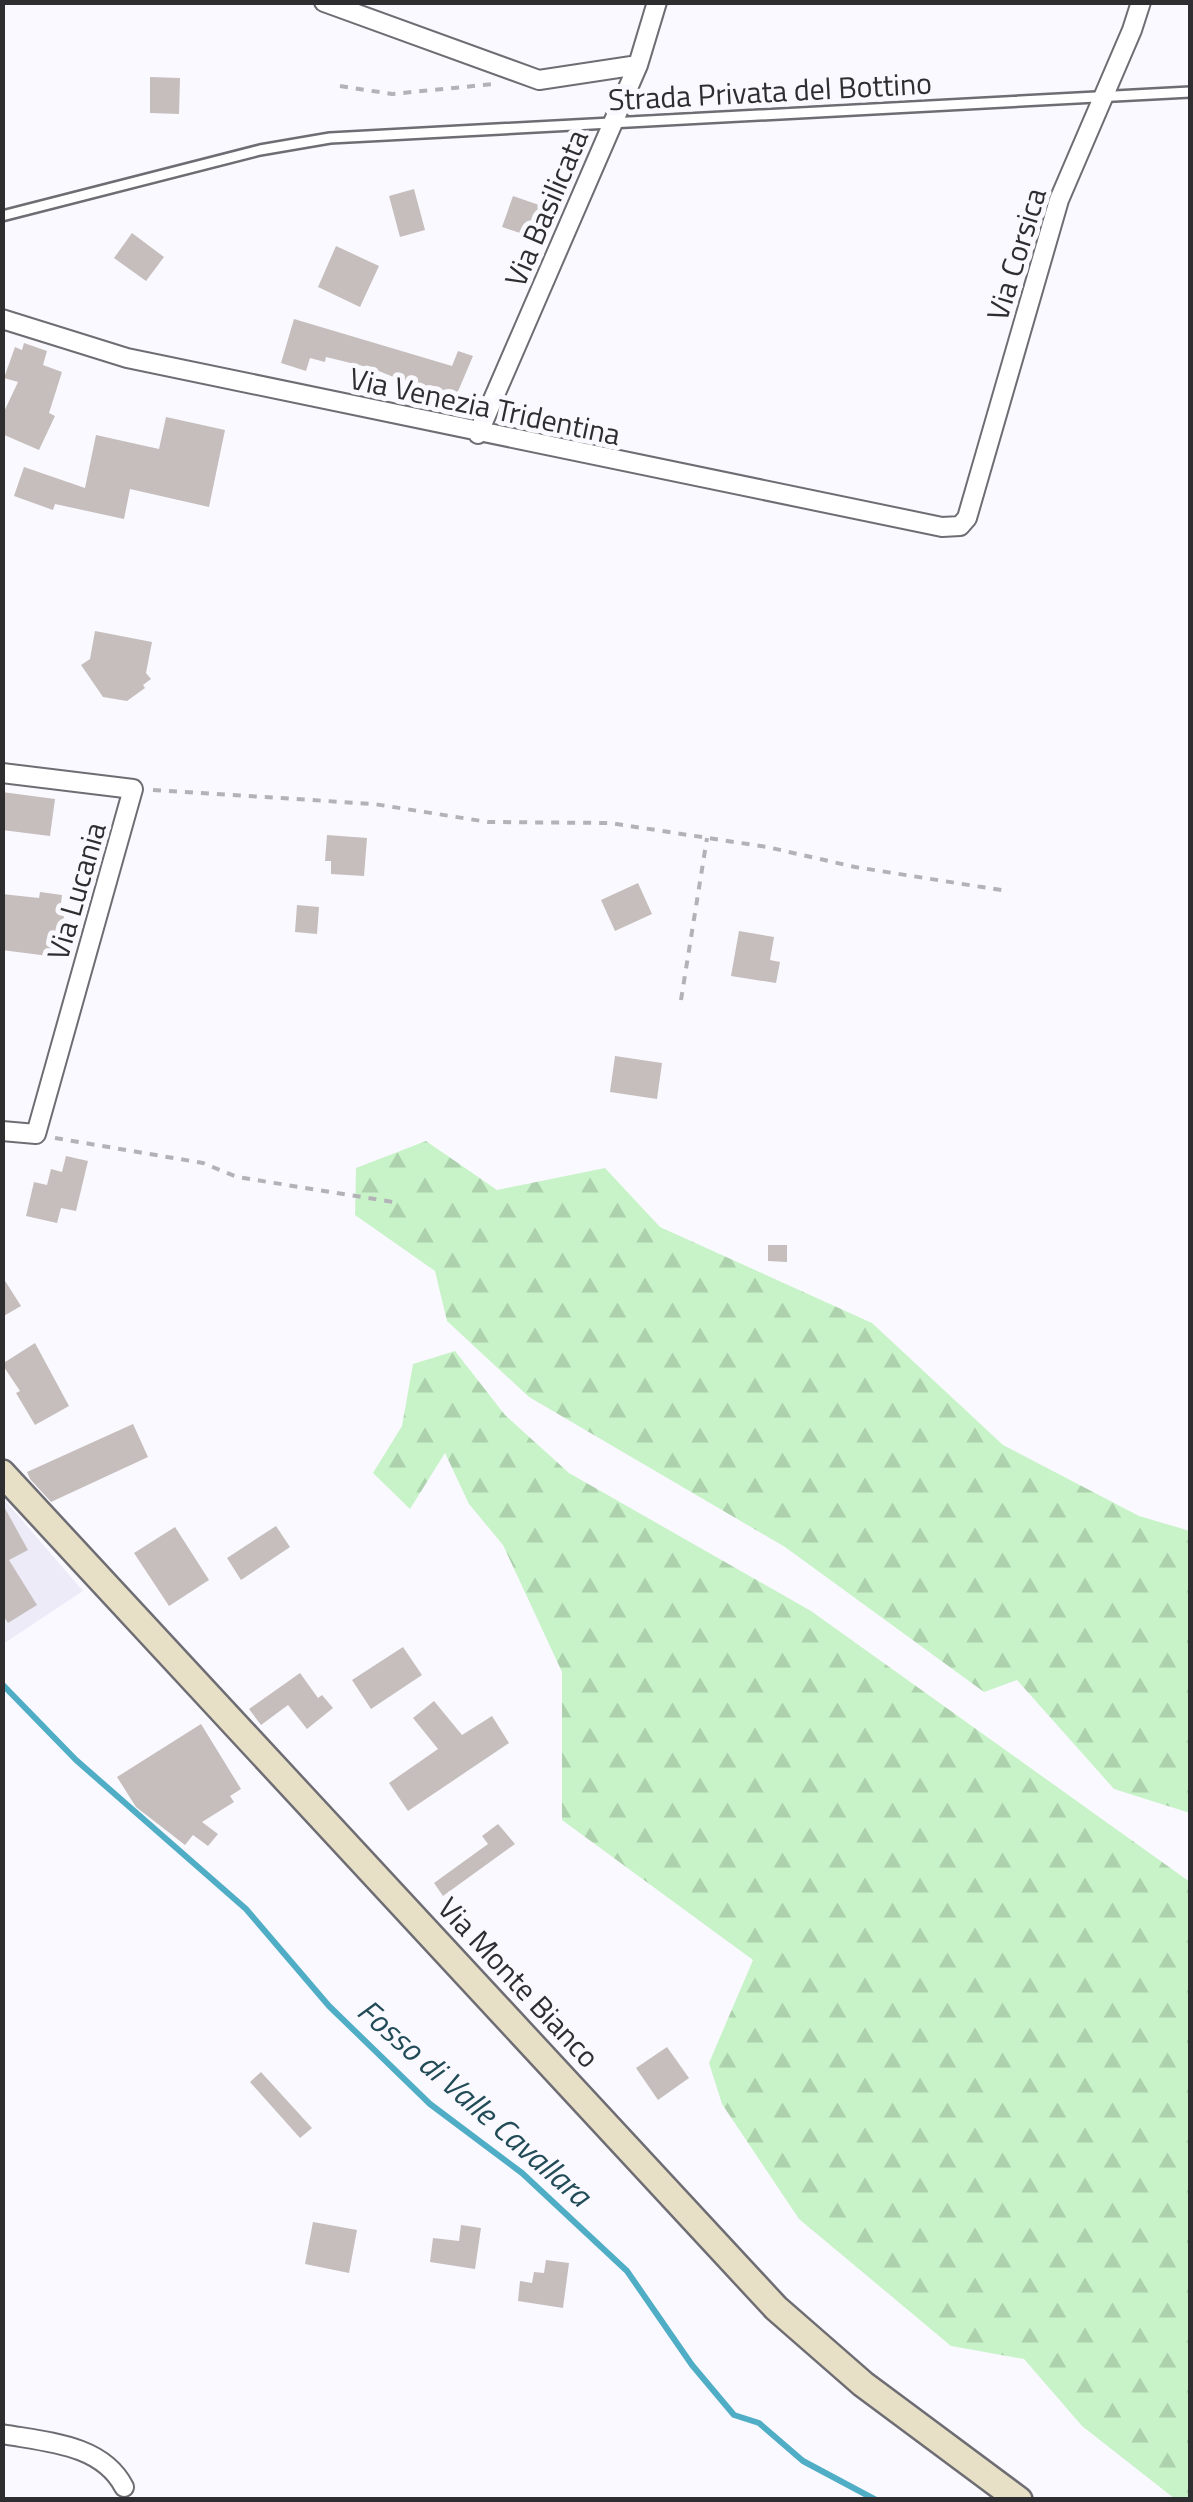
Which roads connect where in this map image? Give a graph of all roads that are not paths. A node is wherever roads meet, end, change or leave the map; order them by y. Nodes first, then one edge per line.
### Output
1 (324, 2) edge
2 (657, 2) edge
3 (1141, 2) edge
4 (638, 65) junction
5 (1190, 92) edge
6 (1101, 98) junction
7 (612, 124) junction
8 (2, 216) edge
9 (2, 319) edge
10 (478, 434) junction
11 (960, 526) joint
12 (2, 773) edge
13 (2, 1130) edge
14 (2, 1473) edge
15 (2, 2434) edge
16 (124, 2487) dead end
17 (1018, 2500) edge

1 - 4 street
2 - 4 street, Via Basilicata
3 - 6 street, Via Corsica
4 - 7 street, Via Basilicata
5 - 6 lane, Strada Privata del Bottino
6 - 7 lane, Strada Privata del Bottino
6 - 11 street, Via Corsica
7 - 8 lane, Strada Privata del Bottino
7 - 10 street, Via Basilicata
9 - 10 street, Via Venezia Tridentina
10 - 11 street, Via Venezia Tridentina
12 - 13 street, Via Lucania
14 - 17 main road, Via Monte Bianco
15 - 16 street

